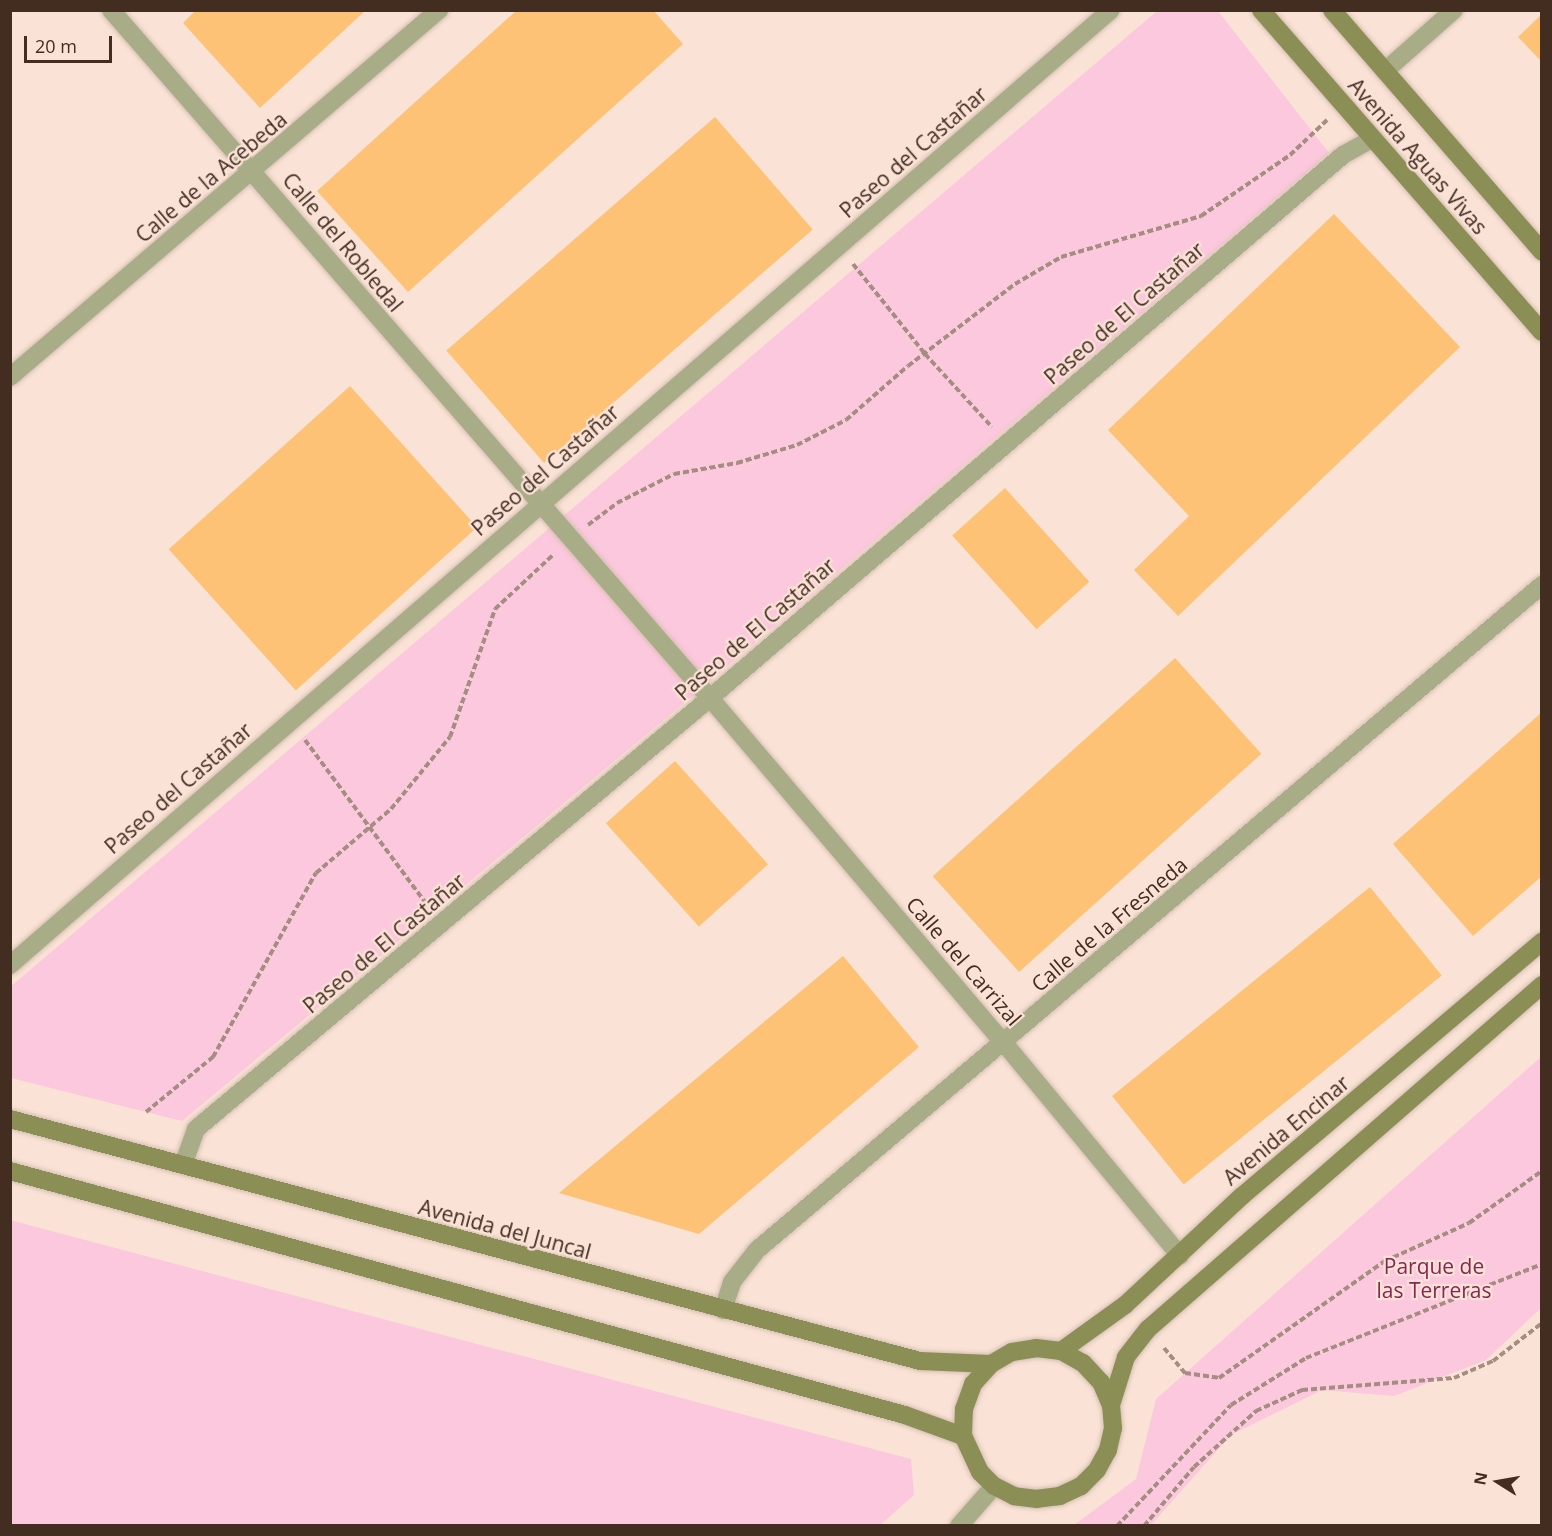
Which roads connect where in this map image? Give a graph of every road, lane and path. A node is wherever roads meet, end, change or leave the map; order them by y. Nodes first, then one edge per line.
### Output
1 (111, 10) edge
2 (439, 10) edge
3 (1111, 10) edge
4 (1260, 10) edge
5 (1332, 10) edge
6 (1454, 10) edge
7 (1385, 71) junction
8 (1344, 105) junction
9 (1372, 139) junction
10 (253, 171) junction
11 (838, 246) junction
12 (1542, 252) edge
13 (1542, 332) edge
14 (925, 354) junction
15 (10, 377) edge
16 (1006, 444) junction
17 (538, 505) junction
18 (568, 540) junction
19 (1542, 585) edge
20 (710, 699) junction
21 (291, 719) junction
22 (368, 828) junction
23 (442, 924) junction
24 (1542, 942) edge
25 (10, 965) edge
26 (1542, 986) edge
27 (1004, 1042) junction
28 (146, 1112) dead end
29 (10, 1119) edge
30 (183, 1165) junction
31 (10, 1171) edge
32 (1542, 1171) edge
33 (1180, 1257) junction
34 (1542, 1264) edge
35 (723, 1310) junction
36 (1542, 1323) edge
37 (1148, 1329) junction
38 (1061, 1351) junction
39 (991, 1364) junction
40 (1111, 1405) junction
41 (963, 1436) junction
42 (994, 1486) junction
43 (959, 1526) edge
44 (1117, 1526) edge
45 (1144, 1526) edge

1 - 10 street, Calle del Robledal
2 - 10 street, Calle de la Acebeda
3 - 11 street, Paseo del Castañar
4 - 8 street, Avenida Aguas Vivas
5 - 7 street, Avenida Aguas Vivas
6 - 7 street
7 - 12 street, Avenida Aguas Vivas
8 - 9 street, Avenida Aguas Vivas
8 - 14 path
9 - 13 street, Avenida Aguas Vivas
9 - 16 street, Paseo de El Castañar
10 - 15 street, Calle de la Acebeda
10 - 17 street, Calle del Robledal
11 - 14 path
11 - 17 street, Paseo del Castañar
14 - 16 path
14 - 18 path
16 - 20 street, Paseo de El Castañar
17 - 18 street, Calle del Robledal
17 - 21 street, Paseo del Castañar
18 - 20 street, Calle del Carrizal
18 - 22 path
19 - 27 street, Calle de la Fresneda
20 - 23 street, Paseo de El Castañar
20 - 27 street, Calle del Carrizal
21 - 22 path
21 - 25 street, Paseo del Castañar
22 - 23 path
22 - 28 path
23 - 30 street, Paseo de El Castañar
24 - 33 street, Avenida Encinar
26 - 37 street
27 - 33 street, Calle del Carrizal
27 - 35 street, Calle de la Fresneda
29 - 30 street, Avenida del Juncal
30 - 35 street, Avenida del Juncal
31 - 41 street
32 - 37 path
33 - 38 street, Avenida Encinar
34 - 44 path
35 - 39 street, Avenida del Juncal
36 - 45 path
37 - 40 street
38 - 39 street
38 - 40 street
39 - 41 street
40 - 42 street
41 - 42 street
42 - 43 street

